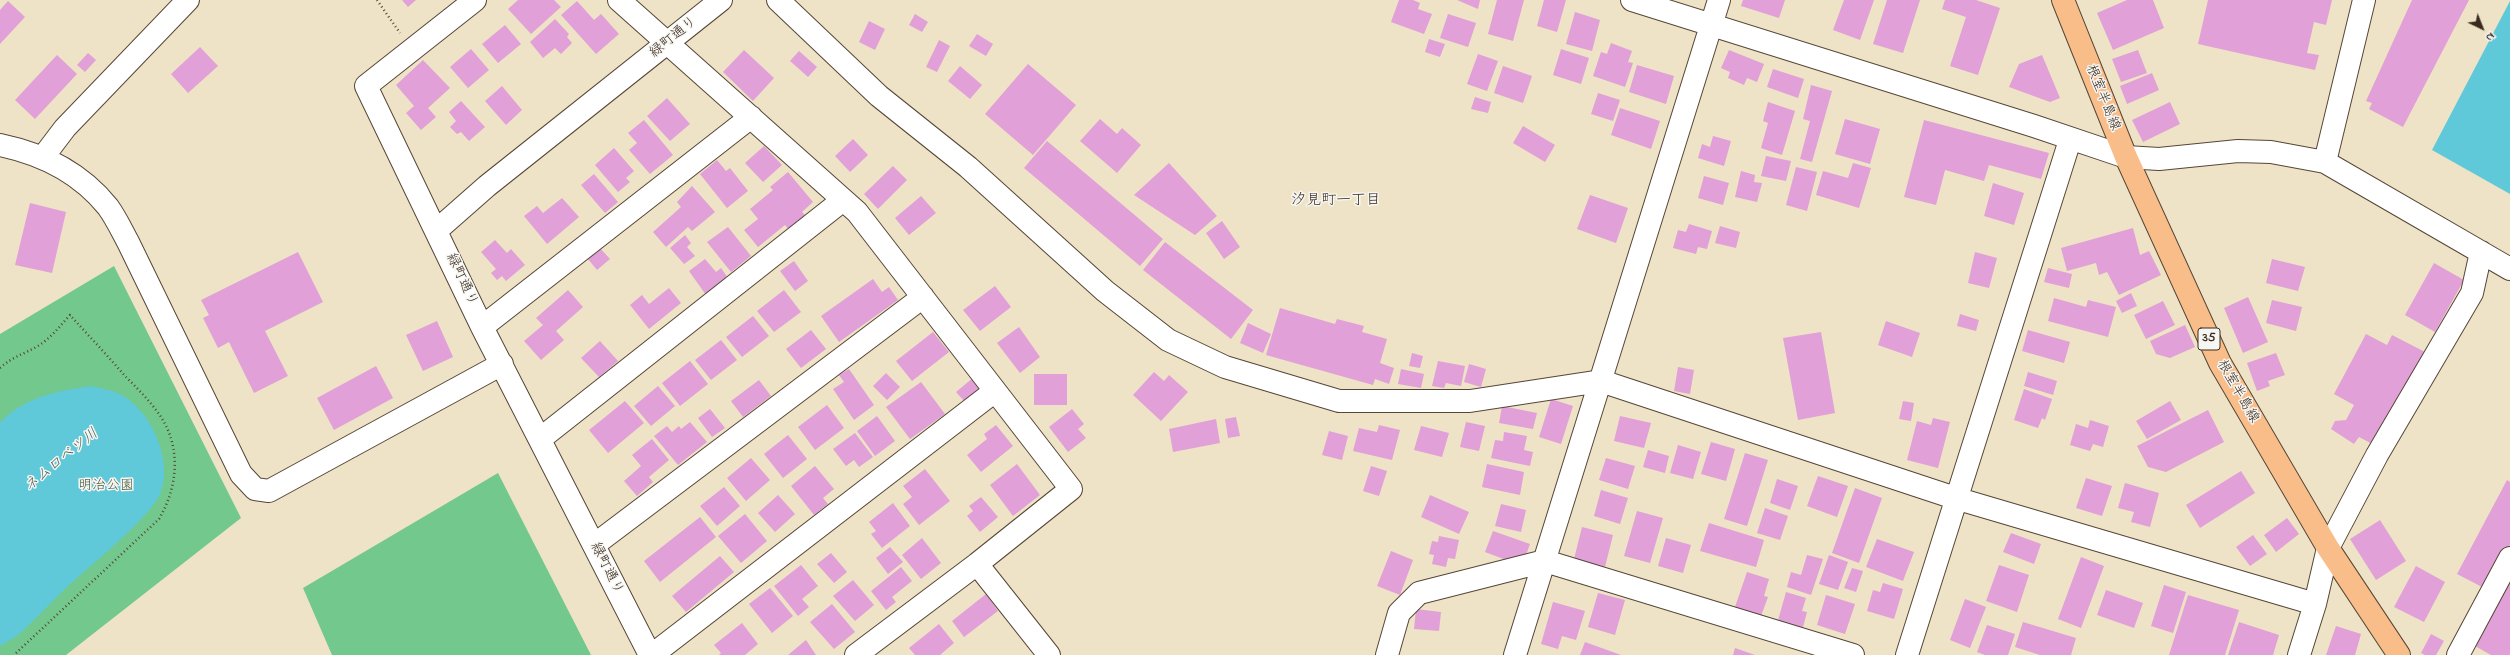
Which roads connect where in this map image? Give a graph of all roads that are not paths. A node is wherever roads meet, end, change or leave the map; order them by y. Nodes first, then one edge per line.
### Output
1 (188, 0) edge
2 (475, 0) edge
3 (619, 0) edge
4 (721, 0) edge
5 (1632, 0) edge
6 (1719, 0) edge
7 (2063, 0) edge
8 (2364, 0) edge
9 (786, 3) edge
10 (1712, 23) junction
11 (668, 43) junction
12 (751, 117) junction
13 (2070, 140) junction
14 (0, 145) edge
15 (43, 157) junction
16 (2126, 157) junction
17 (2325, 162) junction
18 (843, 200) junction
19 (437, 230) junction
20 (2481, 252) junction
21 (2510, 269) edge
22 (923, 297) junction
23 (482, 327) junction
24 (502, 364) junction
25 (1601, 381) junction
26 (995, 391) junction
27 (540, 439) junction
28 (1955, 498) junction
29 (594, 545) junction
30 (2328, 548) junction
31 (2510, 558) edge
32 (1545, 561) junction
33 (977, 564) junction
34 (2315, 604) junction
35 (651, 655) edge
36 (856, 655) edge
37 (1049, 655) edge
38 (1387, 655) edge
39 (1515, 655) edge
40 (1853, 655) edge
41 (1907, 655) edge
42 (2300, 655) edge
43 (2399, 655) edge
44 (2458, 655) edge

1 - 15 street
2 - 19 street
3 - 11 street
4 - 11 street, 緑町通り
5 - 10 street
6 - 10 street
7 - 16 main road, 根室半島線 / 35
8 - 17 street
9 - 25 street
10 - 13 street
10 - 25 street
11 - 12 street
11 - 19 street, 緑町通り
12 - 18 street
12 - 23 street
13 - 16 street
13 - 28 street
14 - 15 street
15 - 24 street
16 - 17 street
16 - 30 main road, 根室半島線 / 35
17 - 20 street
18 - 22 street
18 - 27 street
19 - 23 street, 緑町通り
20 - 21 street
20 - 30 street
22 - 26 street
22 - 29 street
23 - 24 street, 緑町通り
24 - 27 street, 緑町通り
25 - 28 street
25 - 32 street
26 - 33 street
26 - 35 street
27 - 29 street, 緑町通り
28 - 34 street
28 - 41 street
29 - 35 street, 緑町通り
30 - 34 street
30 - 43 main road, 根室半島線 / 35
31 - 44 street
32 - 38 street
32 - 39 street
32 - 40 street
33 - 36 street
33 - 37 street
34 - 42 street

